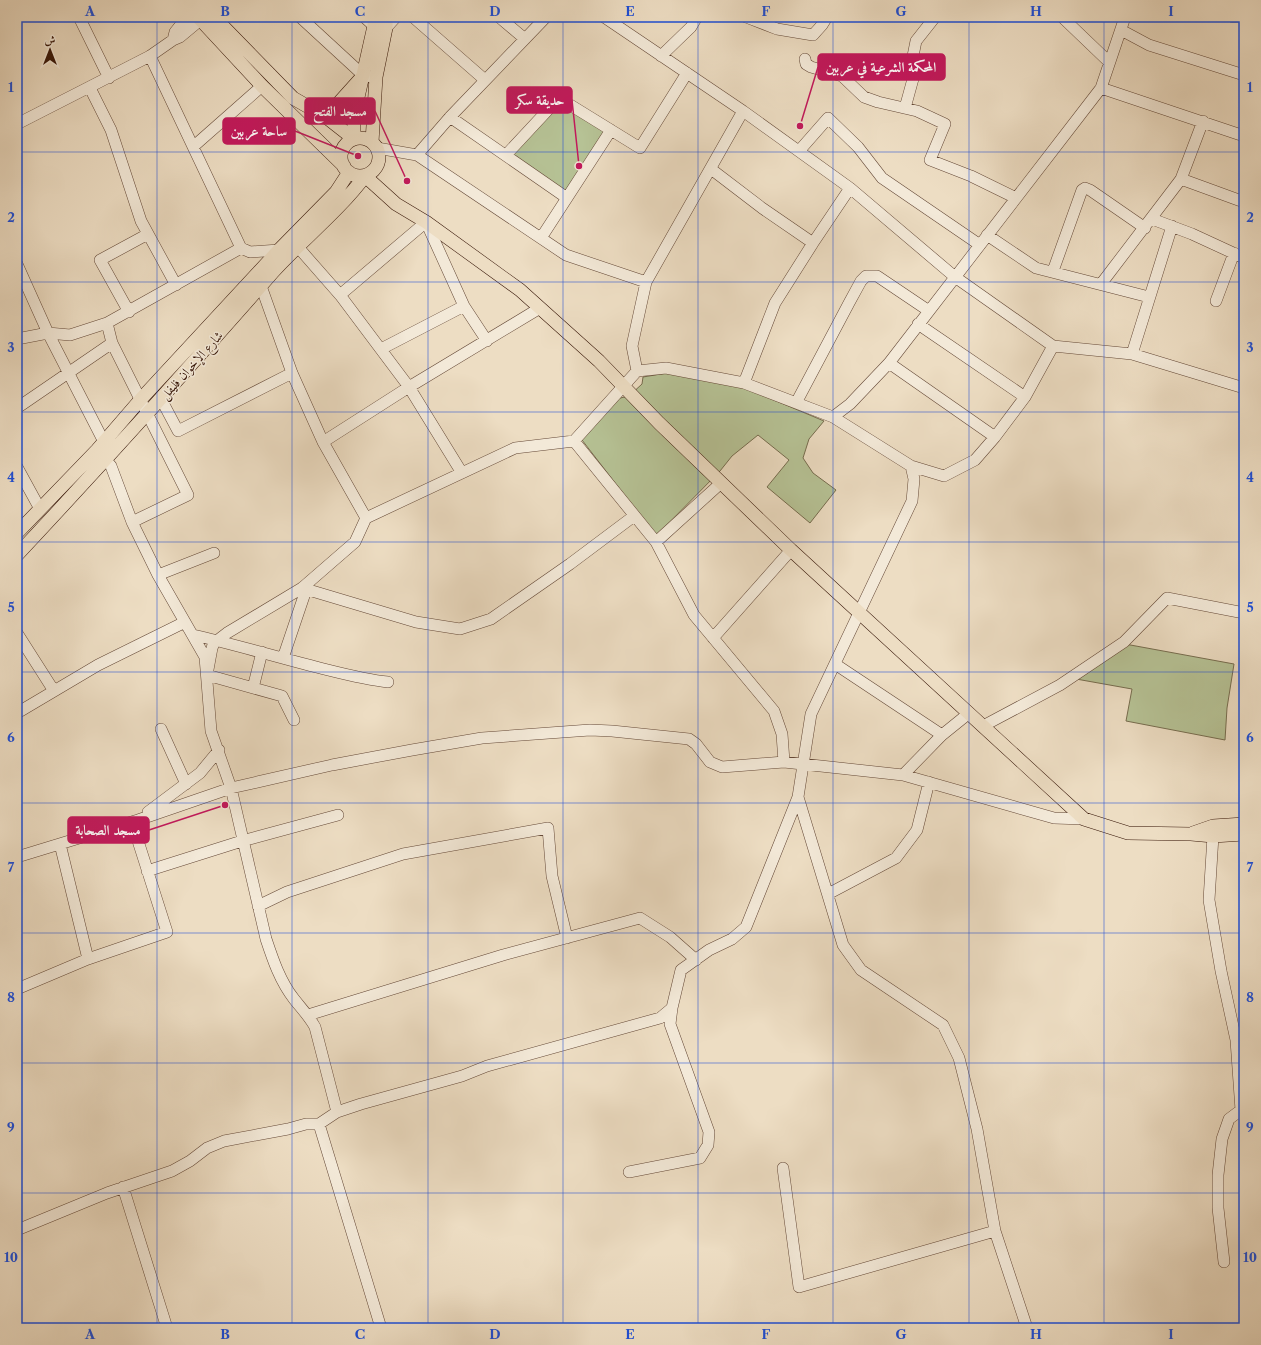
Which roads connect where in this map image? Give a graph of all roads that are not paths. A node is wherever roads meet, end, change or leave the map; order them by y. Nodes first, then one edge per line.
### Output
1 (79, 17) edge
2 (187, 17) edge
3 (214, 17) edge
4 (300, 17) edge
5 (364, 17) edge
6 (396, 17) edge
7 (413, 17) edge
8 (499, 17) edge
9 (546, 17) edge
10 (604, 17) edge
11 (697, 17) edge
12 (746, 17) edge
13 (827, 17) edge
14 (935, 17) edge
15 (1062, 17) edge
16 (1125, 17) edge
17 (200, 18) edge
18 (380, 22) edge
19 (1121, 30) junction
20 (525, 39) junction
21 (173, 40) junction
22 (150, 56) junction
23 (662, 56) junction
24 (805, 59) dead end
25 (1110, 62) junction
26 (687, 73) junction
27 (1244, 75) edge
28 (369, 76) junction
29 (109, 78) junction
30 (486, 80) junction
31 (262, 86) junction
32 (90, 88) junction
33 (1101, 88) junction
34 (905, 108) junction
35 (743, 111) junction
36 (326, 117) junction
37 (450, 117) junction
38 (1203, 122) junction
39 (17, 124) edge
40 (611, 130) junction
41 (1244, 136) edge
42 (354, 139) junction
43 (375, 145) junction
44 (194, 146) junction
45 (799, 151) junction
46 (417, 155) junction
47 (506, 155) junction
48 (346, 169) junction
49 (711, 169) junction
50 (365, 176) junction
51 (1181, 179) junction
52 (850, 188) junction
53 (567, 198) junction
54 (1016, 198) junction
55 (1244, 202) edge
56 (426, 222) junction
57 (1149, 223) junction
58 (1172, 226) junction
59 (148, 234) junction
60 (987, 235) junction
61 (541, 238) junction
62 (813, 243) junction
63 (980, 245) junction
64 (297, 246) junction
65 (241, 248) junction
66 (280, 250) junction
67 (1240, 254) edge
68 (17, 264) edge
69 (1053, 271) junction
70 (955, 277) junction
71 (646, 282) junction
72 (1101, 284) junction
73 (176, 285) junction
74 (261, 286) junction
75 (340, 295) junction
76 (1150, 297) junction
77 (1216, 301) dead end
78 (464, 306) junction
79 (540, 308) junction
80 (929, 311) junction
81 (128, 312) junction
82 (107, 323) junction
83 (918, 324) junction
84 (48, 333) junction
85 (17, 339) edge
86 (487, 341) junction
87 (112, 343) junction
88 (1053, 346) junction
89 (381, 349) junction
90 (1132, 354) junction
91 (888, 363) junction
92 (637, 371) junction
93 (68, 373) junction
94 (292, 373) junction
95 (744, 383) junction
96 (623, 386) junction
97 (409, 387) junction
98 (1244, 388) edge
99 (1025, 396) junction
100 (161, 399) junction
101 (141, 400) junction
102 (796, 403) junction
103 (17, 408) edge
104 (146, 415) junction
105 (833, 417) junction
106 (995, 437) junction
107 (574, 441) junction
108 (323, 442) junction
109 (100, 446) junction
110 (107, 459) junction
111 (911, 466) junction
112 (17, 467) edge
113 (462, 473) junction
114 (721, 483) junction
115 (40, 509) junction
116 (634, 516) junction
117 (366, 518) junction
118 (132, 522) junction
119 (17, 533) edge
120 (656, 542) junction
121 (791, 550) junction
122 (214, 553) dead end
123 (17, 555) edge
124 (158, 575) junction
125 (304, 589) junction
126 (859, 613) junction
127 (1244, 613) edge
128 (185, 622) junction
129 (17, 633) edge
130 (193, 635) junction
131 (713, 638) junction
132 (218, 641) junction
133 (262, 652) junction
134 (283, 658) junction
135 (835, 664) junction
136 (207, 675) junction
137 (388, 682) dead end
138 (253, 688) junction
139 (54, 691) junction
140 (17, 713) edge
141 (968, 714) junction
142 (294, 720) dead end
143 (983, 726) junction
144 (161, 728) dead end
145 (942, 735) junction
146 (219, 750) junction
147 (784, 762) junction
148 (803, 764) junction
149 (903, 775) junction
150 (929, 782) junction
151 (186, 784) junction
152 (231, 788) junction
153 (798, 797) junction
154 (338, 815) dead end
155 (1084, 819) junction
156 (135, 821) junction
157 (1244, 824) edge
158 (1191, 834) junction
159 (1244, 834) edge
160 (1213, 836) junction
161 (242, 841) junction
162 (60, 844) junction
163 (17, 857) edge
164 (147, 871) junction
165 (828, 894) junction
166 (258, 906) junction
167 (567, 938) junction
168 (88, 959) junction
169 (696, 960) junction
170 (17, 989) edge
171 (672, 1008) junction
172 (308, 1015) junction
173 (1243, 1110) edge
174 (337, 1112) junction
175 (319, 1124) junction
176 (783, 1168) dead end
177 (629, 1172) dead end
178 (123, 1188) junction
179 (17, 1230) edge
180 (995, 1231) junction
181 (1224, 1262) dead end
182 (167, 1328) edge
183 (381, 1328) edge
184 (1027, 1328) edge

1 - 29 street
2 - 21 street
3 - 36 main road
4 - 28 street
5 - 18 street
6 - 18 street
7 - 30 street
8 - 20 street
9 - 20 street
10 - 23 street
11 - 23 street
12 - 13 street
14 - 34 street
15 - 25 street
16 - 19 street
17 - 21 street
17 - 31 main road
18 - 28 main road
19 - 25 street
19 - 27 street
20 - 30 street
21 - 22 street
22 - 29 street
22 - 44 street
23 - 26 street
24 - 34 street
25 - 33 street
26 - 35 street
26 - 40 street
28 - 36 main road
28 - 42 main road
28 - 43 main road
29 - 32 street
30 - 37 street
31 - 44 street
31 - 48 main road
32 - 39 street
32 - 59 street
33 - 38 street
33 - 54 street
34 - 54 street
35 - 45 street
35 - 49 street
36 - 42 main road
37 - 46 street
37 - 47 street
38 - 41 street
38 - 51 street
40 - 47 street
40 - 53 street
42 - 43 main road
42 - 48 main road
43 - 46 street
43 - 50 main road
44 - 65 street
45 - 52 street
45 - 63 street
46 - 61 street
47 - 53 street
48 - 50 main road
48 - 66 main road, شارع الإخوان فليفل
49 - 62 street
49 - 71 street
50 - 56 main road
50 - 64 main road, شارع الإخوان فليفل
51 - 55 street
51 - 57 street
52 - 62 street
52 - 70 street
53 - 61 street
54 - 60 street
56 - 75 street
56 - 78 street
56 - 79 main road
57 - 58 street
57 - 69 street
57 - 72 street
58 - 67 street
58 - 76 street
59 - 73 street
59 - 81 street
60 - 63 street
60 - 69 street
61 - 71 street
62 - 95 street
63 - 70 street
64 - 74 main road, شارع الإخوان فليفل
64 - 75 street
65 - 66 street
65 - 73 street
66 - 101 main road, شارع الإخوان فليفل
67 - 77 street
68 - 84 street
69 - 72 street
70 - 80 street
70 - 88 street
71 - 92 street
72 - 76 street
73 - 81 street
74 - 94 street
74 - 100 main road, شارع الإخوان فليفل
75 - 89 street
76 - 90 street
78 - 86 street
78 - 89 street
79 - 86 street
79 - 96 main road
80 - 83 street
80 - 102 street
81 - 82 street
82 - 84 street
82 - 87 street
83 - 91 street
83 - 99 street
84 - 85 street
84 - 93 street
86 - 97 street
87 - 93 street
87 - 101 street
88 - 90 street
88 - 99 street
89 - 97 street
90 - 98 street
91 - 105 street
91 - 106 street
92 - 95 street
92 - 96 street
93 - 103 street
93 - 109 street
94 - 100 street
94 - 108 street
95 - 102 street
96 - 107 street
96 - 114 main road
97 - 108 street
97 - 113 street
99 - 106 street
100 - 104 main road, شارع الإخوان فليفل
101 - 104 street
101 - 109 main road, شارع الإخوان فليفل
102 - 105 street
104 - 110 main road, شارع الإخوان فليفل
104 - 118 street
105 - 111 street
106 - 111 street
107 - 113 street
107 - 116 street
108 - 117 street
109 - 110 street
109 - 115 main road, شارع الإخوان فليفل
110 - 118 street
110 - 123 main road, شارع الإخوان فليفل
111 - 126 street
112 - 115 street
113 - 117 street
114 - 120 street
114 - 121 main road
115 - 119 main road, شارع الإخوان فليفل
116 - 120 street
116 - 125 street
117 - 125 street
118 - 124 street
120 - 131 street
121 - 126 main road
121 - 131 street
122 - 124 street
124 - 128 street
125 - 132 street
125 - 134 street
126 - 135 street
126 - 141 main road
127 - 143 street
128 - 130 street
128 - 139 street
129 - 139 street
130 - 132 street
130 - 136 street
131 - 147 street
132 - 133 street
132 - 136 street
133 - 134 street
133 - 138 street
134 - 137 street
135 - 145 street
135 - 148 street
136 - 138 street
136 - 146 street
138 - 142 street
139 - 140 street
141 - 143 main road
141 - 145 street
143 - 155 main road
144 - 151 street
145 - 149 street
146 - 151 street
146 - 152 street
147 - 148 street
147 - 152 street
148 - 149 street
148 - 153 street
149 - 150 street
150 - 155 street
150 - 165 street
151 - 156 street
152 - 156 street
152 - 161 street
153 - 165 street
153 - 169 street
154 - 161 street
155 - 158 main road
156 - 162 street
156 - 164 street
157 - 158 main road
158 - 160 main road
159 - 160 main road
160 - 173 street
161 - 164 street
161 - 166 street
162 - 163 street
162 - 168 street
164 - 168 street
165 - 180 street
166 - 167 street
166 - 172 street
167 - 169 street
167 - 172 street
168 - 170 street
169 - 171 street
171 - 174 street
171 - 177 street
172 - 174 street
173 - 181 street
174 - 175 street
175 - 178 street
175 - 183 street
176 - 180 street
178 - 179 street
178 - 182 street
180 - 184 street

